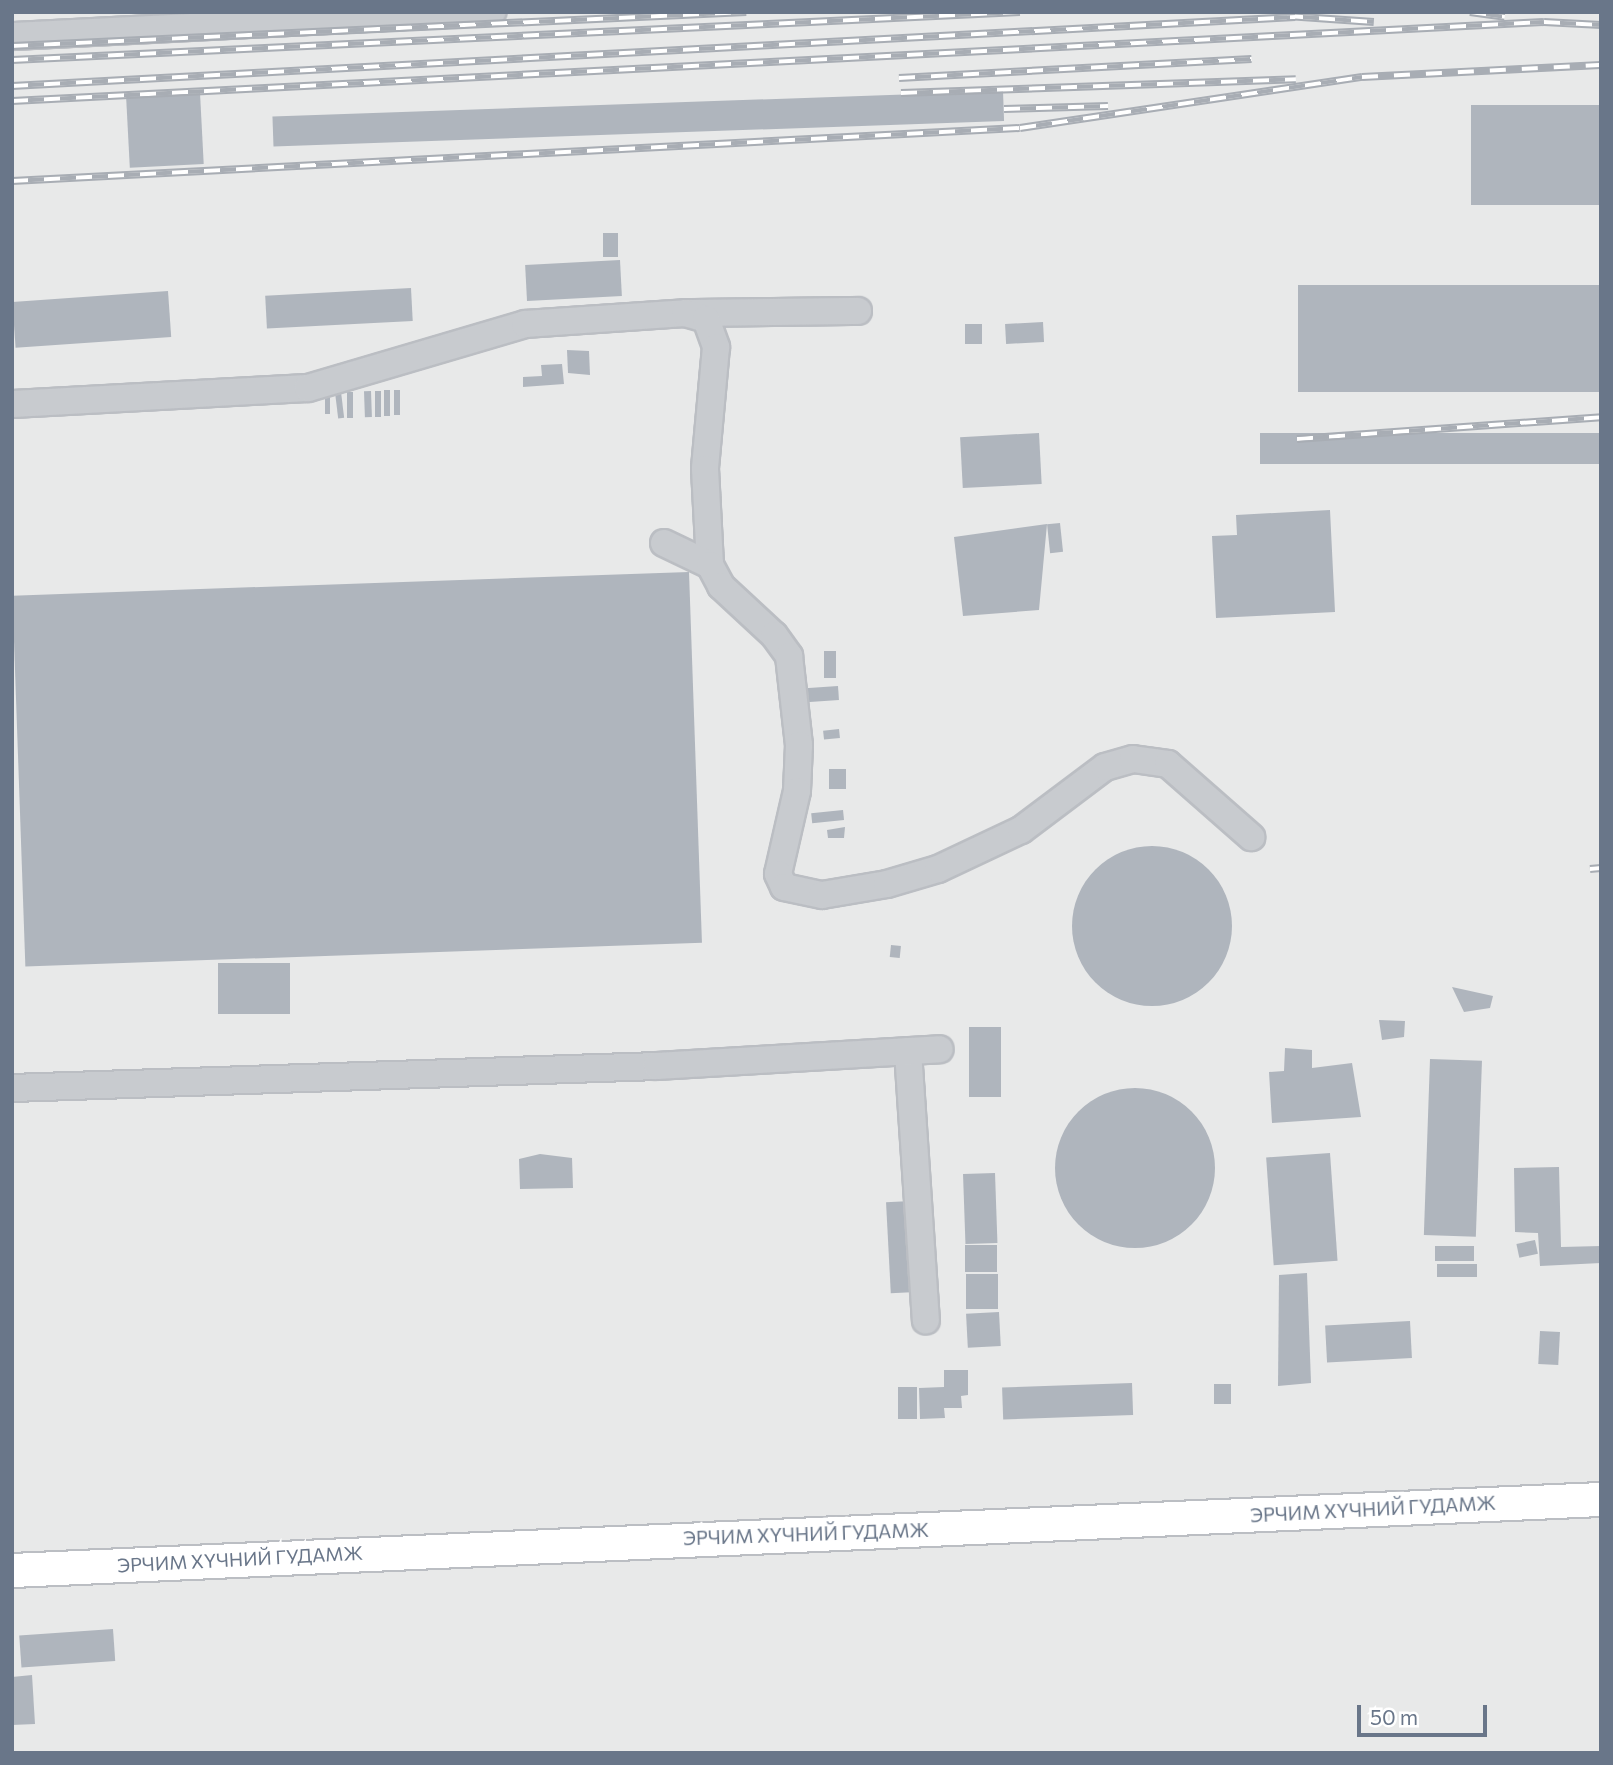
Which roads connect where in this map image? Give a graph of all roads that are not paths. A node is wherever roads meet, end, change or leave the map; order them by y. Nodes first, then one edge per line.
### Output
1 (492, 12) edge
2 (392, 15) edge
3 (12, 36) edge
4 (858, 311) dead end
5 (685, 313) junction
6 (12, 404) edge
7 (664, 544) dead end
8 (710, 565) junction
9 (1251, 837) dead end
10 (939, 1049) dead end
11 (908, 1051) junction
12 (12, 1088) edge
13 (926, 1320) dead end
14 (1601, 1499) edge
15 (12, 1570) edge

1 - 2 street
2 - 3 street
4 - 5 street
5 - 6 street
5 - 8 street
7 - 8 street
8 - 9 street
10 - 11 street
11 - 12 street
11 - 13 street
14 - 15 main road, ЭРЧИМ ХҮЧНИЙ ГУДАМЖ

